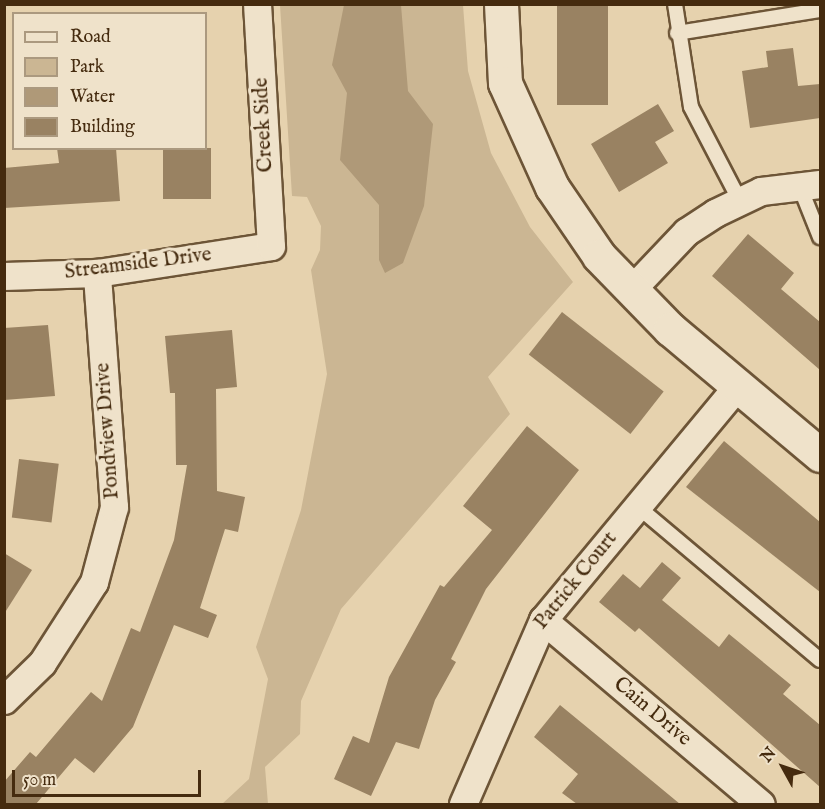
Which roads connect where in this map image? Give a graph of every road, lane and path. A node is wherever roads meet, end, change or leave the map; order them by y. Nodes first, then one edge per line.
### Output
1 (257, 4) edge
2 (501, 4) edge
3 (675, 4) edge
4 (820, 10) edge
5 (677, 33) junction
6 (810, 185) edge
7 (740, 201) junction
8 (820, 237) edge
9 (271, 246) joint
10 (97, 273) junction
11 (4, 276) edge
12 (631, 290) junction
13 (737, 386) junction
14 (820, 455) edge
15 (637, 506) junction
16 (543, 620) junction
17 (820, 660) edge
18 (4, 700) edge
19 (463, 804) edge
20 (761, 804) edge

1 - 9 street, Creek Side
2 - 12 street
3 - 5 lane
4 - 5 lane
5 - 7 lane
6 - 7 street
6 - 8 lane
7 - 12 street
9 - 10 street, Streamside Drive
10 - 11 street, Streamside Drive
10 - 18 street, Pondview Drive
12 - 13 street
13 - 14 street
13 - 15 street, Patrick Court
15 - 16 street, Patrick Court
15 - 17 lane
16 - 19 street, Patrick Court
16 - 20 street, Cain Drive

